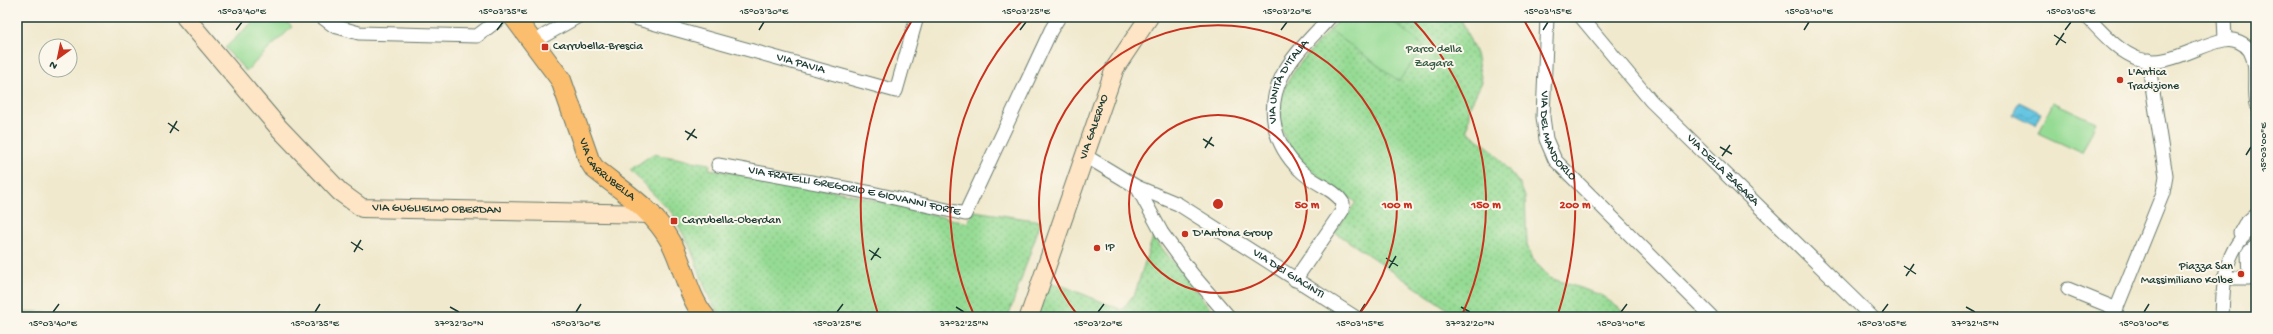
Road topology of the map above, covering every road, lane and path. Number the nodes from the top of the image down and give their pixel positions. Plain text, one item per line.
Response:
1 (185, 17) edge
2 (322, 17) edge
3 (502, 17) edge
4 (514, 17) edge
5 (577, 17) edge
6 (631, 17) edge
7 (917, 17) edge
8 (1059, 17) edge
9 (1149, 17) edge
10 (1330, 17) edge
11 (1548, 17) edge
12 (1581, 17) edge
13 (2088, 17) edge
14 (2224, 17) edge
15 (2225, 39) junction
16 (533, 42) junction
17 (2148, 60) junction
18 (2256, 105) edge
19 (1084, 155) junction
20 (718, 165) dead end
21 (1137, 187) junction
22 (652, 214) junction
23 (2256, 214) edge
24 (2256, 226) edge
25 (2238, 242) junction
26 (1054, 244) junction
27 (2256, 246) edge
28 (2224, 278) junction
29 (1295, 280) junction
30 (2068, 289) dead end
31 (2115, 313) edge
32 (705, 317) edge
33 (1021, 317) edge
34 (1029, 317) edge
35 (1229, 317) edge
36 (1355, 317) edge
37 (1712, 317) edge
38 (1872, 317) edge
39 (2222, 317) edge

1 - 22 street, VIA GUGLIELMO OBERDAN
2 - 3 street
4 - 16 main road, VIA CARRUBELLA
5 - 16 street
6 - 7 street, VIA PAVIA
8 - 20 street, VIA FRATELLI GREGORIO E GIOVANNI FORTE
9 - 19 street, VIA GALERMO
10 - 29 street, VIA UNITÀ D'ITALIA
11 - 37 street, VIA DEL MANDORLO
12 - 38 street, VIA DELLA ZAGARA
13 - 17 street
14 - 15 street
15 - 17 street
15 - 18 street
16 - 22 main road, VIA CARRUBELLA
17 - 31 street
19 - 21 street, VIA DEI GIACINTI
19 - 26 street, VIA GALERMO
21 - 29 street, VIA DEI GIACINTI
21 - 35 street, VIA DEI GIACINTI
22 - 32 main road, VIA CARRUBELLA
23 - 25 street
24 - 25 street
25 - 28 street
26 - 33 street
26 - 34 street
27 - 28 street
28 - 39 street
29 - 36 street, VIA DEI GIACINTI
30 - 31 street

